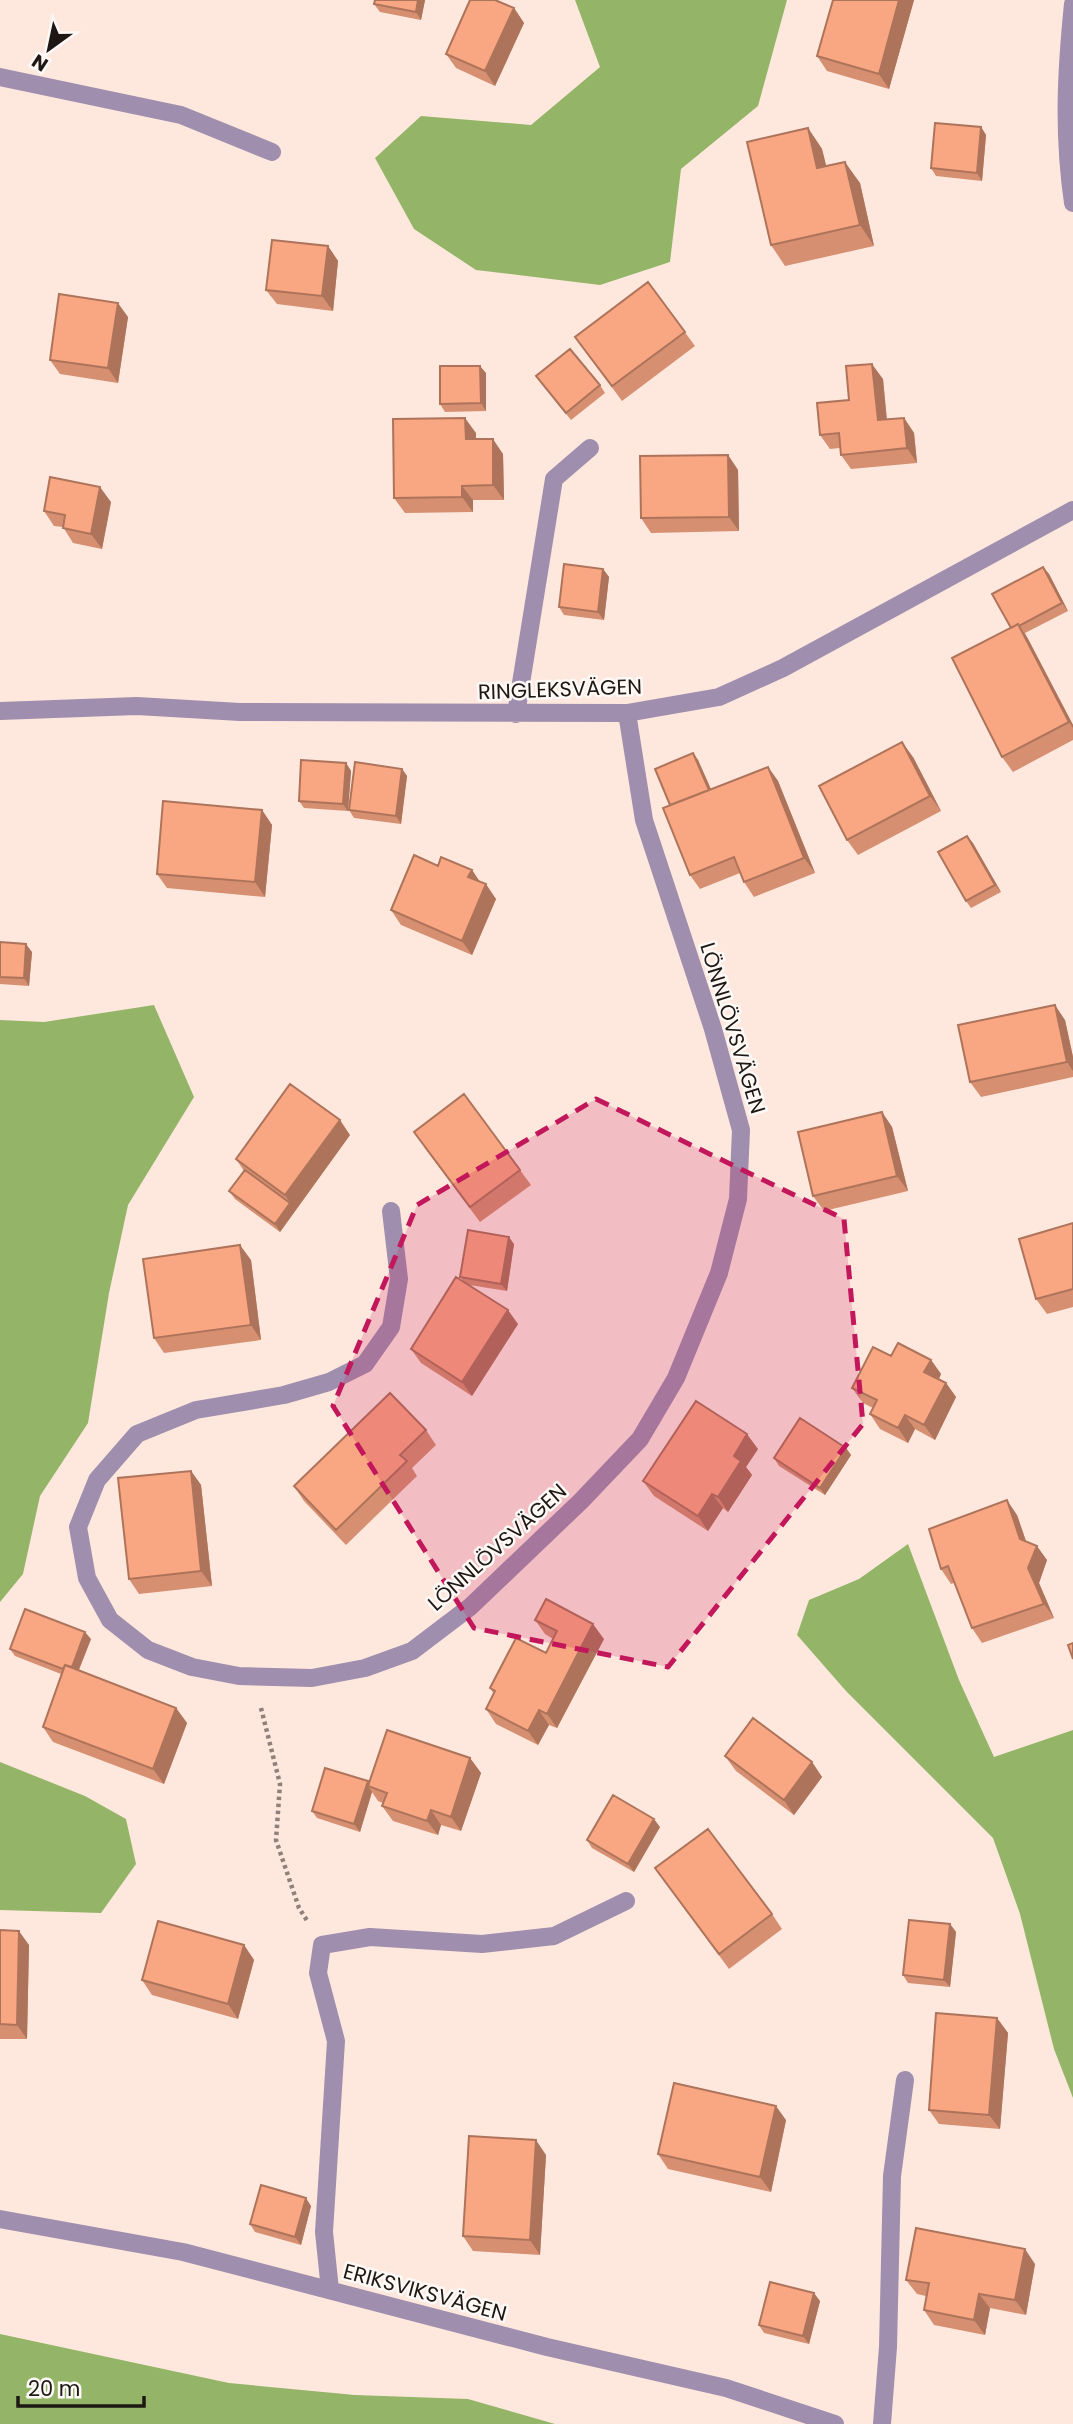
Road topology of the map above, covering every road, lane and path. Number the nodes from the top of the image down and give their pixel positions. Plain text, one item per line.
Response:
1 (1073, 4) edge
2 (0, 77) edge
3 (272, 152) dead end
4 (1073, 203) edge
5 (590, 448) dead end
6 (1073, 510) edge
7 (0, 711) edge
8 (627, 713) junction
9 (516, 714) junction
10 (391, 1211) dead end
11 (253, 1676) junction
12 (626, 1901) dead end
13 (322, 1945) junction
14 (905, 2080) dead end
15 (0, 2218) edge
16 (330, 2290) junction
17 (835, 2424) edge
18 (882, 2424) edge

1 - 4 street
2 - 3 street
5 - 9 street
6 - 8 street, RINGLEKSVÄGEN
7 - 9 street, RINGLEKSVÄGEN
8 - 9 street, RINGLEKSVÄGEN
8 - 11 street, LÖNNLÖVSVÄGEN
10 - 11 street, LÖNNLÖVSVÄGEN
11 - 13 path
12 - 13 street
13 - 16 street
14 - 18 street
15 - 16 street, ERIKSVIKSVÄGEN
16 - 17 street, ERIKSVIKSVÄGEN

